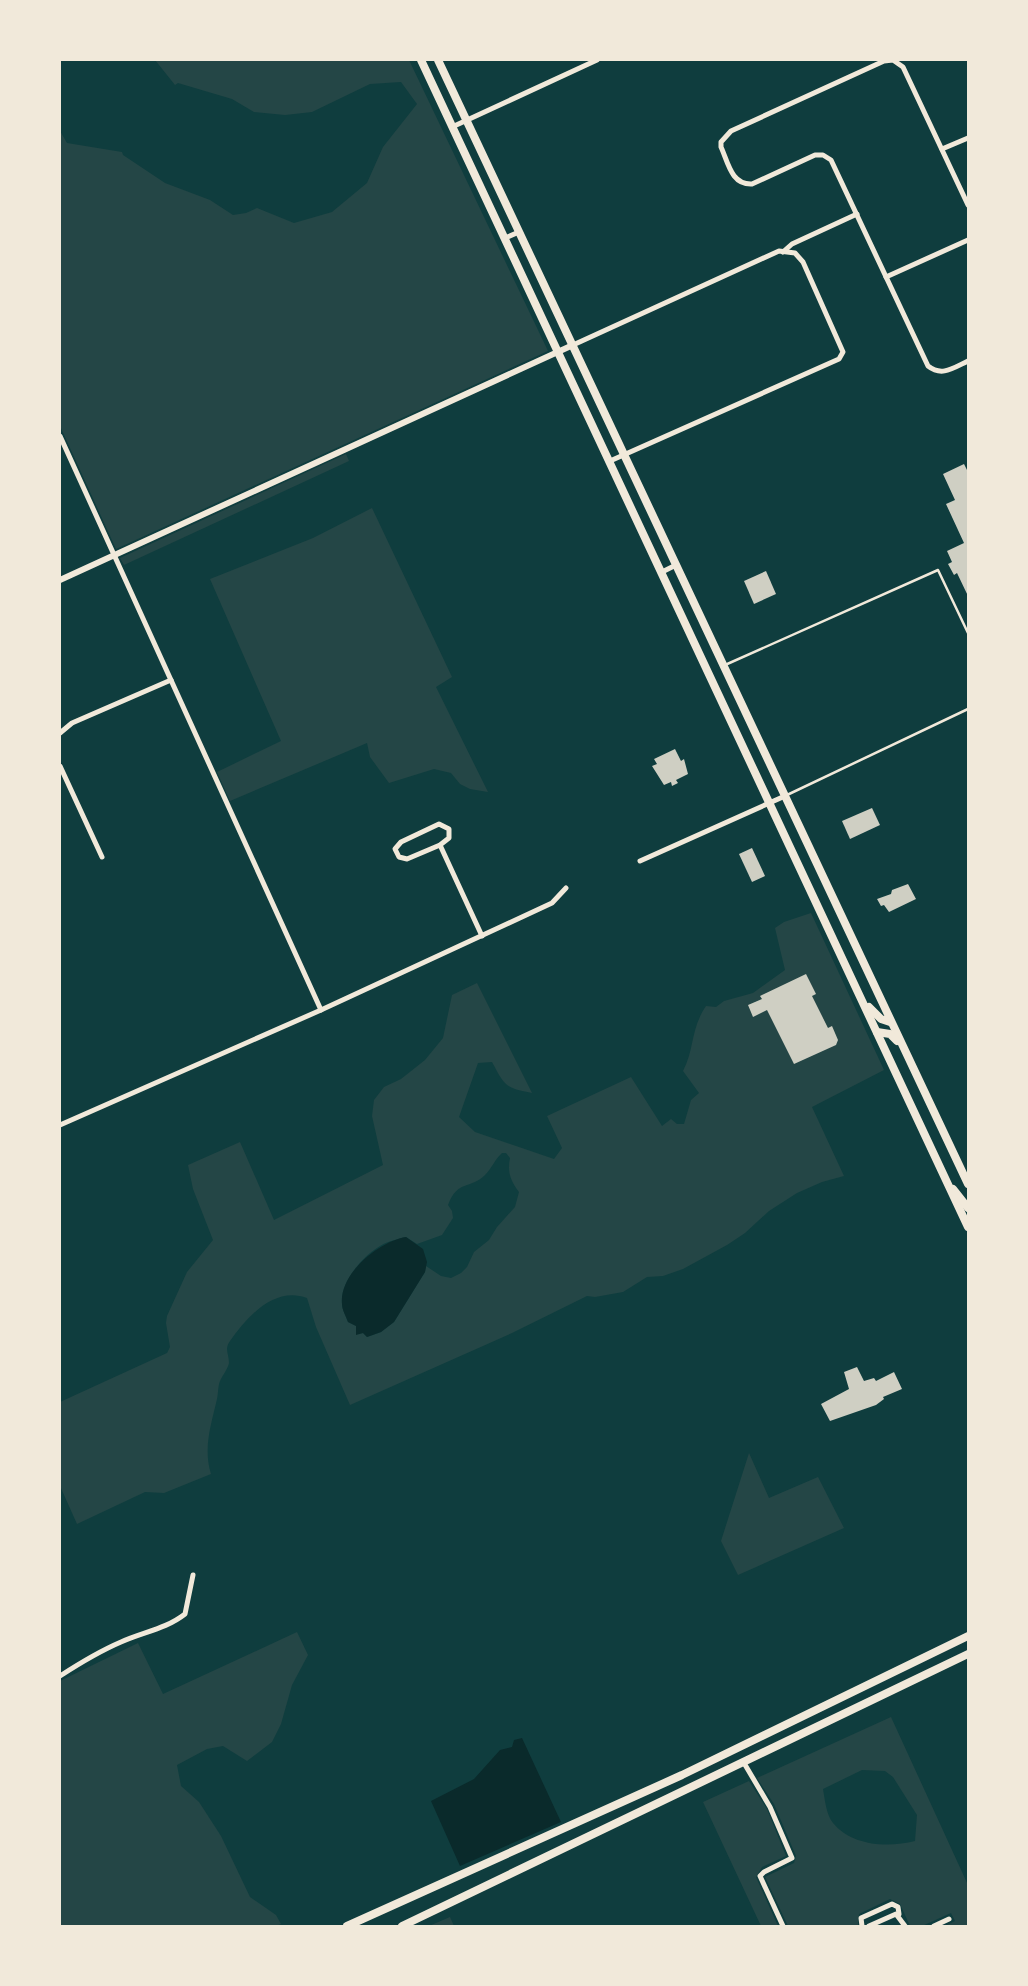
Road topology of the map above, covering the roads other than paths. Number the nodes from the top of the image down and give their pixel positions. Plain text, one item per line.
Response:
1 (421, 60) edge
2 (438, 60) edge
3 (597, 60) edge
4 (466, 120) junction
5 (452, 127) junction
6 (968, 138) edge
7 (942, 149) junction
8 (968, 205) edge
9 (856, 214) junction
10 (519, 232) junction
11 (505, 238) junction
12 (968, 240) edge
13 (783, 252) junction
14 (886, 277) junction
15 (572, 345) junction
16 (558, 352) junction
17 (968, 361) edge
18 (60, 436) edge
19 (624, 455) junction
20 (610, 461) junction
21 (114, 555) junction
22 (676, 565) junction
23 (662, 572) junction
24 (60, 580) edge
25 (968, 633) edge
26 (723, 666) junction
27 (171, 680) junction
28 (968, 708) edge
29 (60, 733) edge
30 (60, 766) edge
31 (785, 796) junction
32 (771, 802) junction
33 (440, 845) junction
34 (102, 857) dead end
35 (640, 861) dead end
36 (566, 888) dead end
37 (482, 936) junction
38 (861, 997) junction
39 (320, 1010) junction
40 (890, 1022) junction
41 (878, 1032) junction
42 (902, 1046) junction
43 (60, 1125) edge
44 (945, 1177) junction
45 (968, 1184) edge
46 (968, 1208) edge
47 (968, 1227) edge
48 (193, 1576) dead end
49 (968, 1636) edge
50 (968, 1654) edge
51 (899, 1670) junction
52 (60, 1676) edge
53 (901, 1686) junction
54 (795, 1721) junction
55 (801, 1735) junction
56 (744, 1763) junction
57 (682, 1775) junction
58 (687, 1790) junction
59 (899, 1914) junction
60 (949, 1919) dead end
61 (347, 1926) edge
62 (402, 1926) edge
63 (783, 1926) edge
64 (862, 1926) edge
65 (869, 1926) edge
66 (905, 1926) edge
67 (934, 1926) edge

1 - 5 main road
2 - 4 main road
3 - 4 street
4 - 5 street
4 - 10 main road
5 - 11 main road
6 - 7 street
7 - 8 street
7 - 9 street
9 - 13 street
9 - 14 street
10 - 11 street
10 - 15 main road
11 - 16 main road
12 - 14 street
13 - 15 street
13 - 19 street
14 - 17 street
15 - 16 street
15 - 19 main road
16 - 20 main road
16 - 21 street
18 - 21 street
19 - 20 street
19 - 22 main road
20 - 23 main road
21 - 24 street
21 - 27 street
22 - 23 street
22 - 26 main road
23 - 32 main road
25 - 26 lane
26 - 31 main road
27 - 29 street
27 - 39 street
28 - 31 lane
30 - 34 street
31 - 32 street
31 - 40 main road
32 - 35 street
32 - 38 main road
33 - 33 street
33 - 37 street
36 - 37 street
37 - 39 street
38 - 40 main road
38 - 41 main road
39 - 43 street
40 - 42 main road
41 - 42 main road
41 - 44 main road
42 - 45 main road
44 - 46 main road
44 - 47 main road
48 - 52 street
49 - 51 main road
50 - 53 main road
51 - 53 main road
51 - 54 main road
53 - 55 main road
54 - 55 main road
54 - 57 main road
55 - 56 main road
56 - 58 main road
56 - 63 street
57 - 58 main road
57 - 61 main road
58 - 62 main road
59 - 64 street
59 - 65 street
59 - 66 street
60 - 67 street

